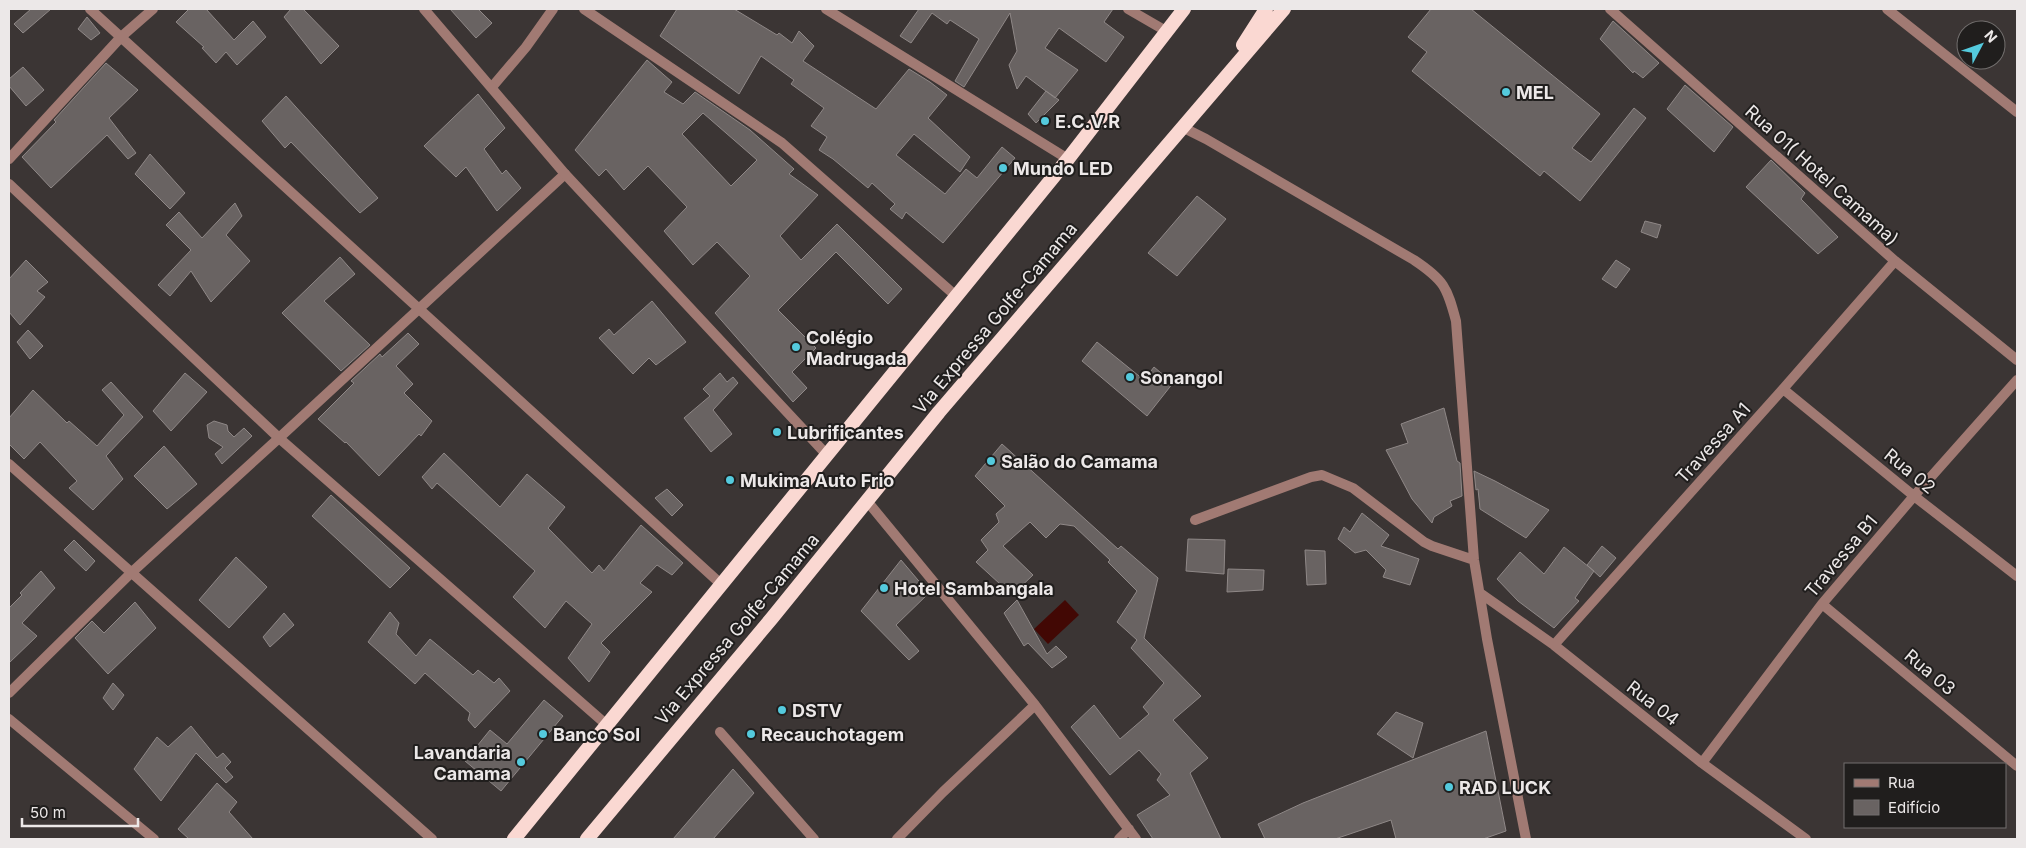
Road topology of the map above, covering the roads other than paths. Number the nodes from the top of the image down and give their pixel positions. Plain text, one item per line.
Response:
1 (90, 9) edge
2 (152, 9) edge
3 (424, 9) edge
4 (553, 9) edge
5 (584, 9) edge
6 (826, 9) edge
7 (1128, 9) edge
8 (1184, 9) edge
9 (1191, 9) edge
10 (1266, 9) edge
11 (1284, 9) edge
12 (1610, 9) edge
13 (1887, 9) edge
14 (1166, 31) junction
15 (121, 37) junction
16 (1151, 54) junction
17 (492, 87) junction
18 (1203, 103) junction
19 (2017, 112) edge
20 (1182, 127) junction
21 (9, 159) edge
22 (1068, 159) junction
23 (565, 174) junction
24 (9, 184) edge
25 (1895, 261) junction
26 (956, 296) junction
27 (419, 307) junction
28 (2017, 360) edge
29 (2017, 380) edge
30 (1784, 389) junction
31 (279, 438) junction
32 (827, 455) junction
33 (9, 464) edge
34 (1914, 496) junction
35 (867, 501) junction
36 (1195, 520) dead end
37 (1474, 560) junction
38 (131, 573) junction
39 (2017, 576) edge
40 (722, 585) junction
41 (1480, 593) junction
42 (1822, 604) junction
43 (1554, 645) junction
44 (9, 693) edge
45 (1035, 704) junction
46 (9, 719) edge
47 (608, 726) junction
48 (720, 732) dead end
49 (1702, 763) junction
50 (2017, 766) edge
51 (1129, 829) junction
52 (154, 839) edge
53 (432, 839) edge
54 (514, 839) edge
55 (587, 839) edge
56 (814, 839) edge
57 (897, 839) edge
58 (1119, 839) edge
59 (1136, 839) edge
60 (1526, 839) edge
61 (1806, 839) edge

1 - 15 street
2 - 15 street
3 - 17 street
4 - 17 street
5 - 26 street
6 - 22 street
7 - 14 street
8 - 14 highway
9 - 16 highway
10 - 18 highway
11 - 18 highway, Via Expressa Golfe-Camama
12 - 25 street, Rua 01( Hotel Camama)
13 - 19 street
14 - 16 highway
15 - 21 street
15 - 27 street
16 - 22 highway
17 - 23 street
18 - 20 highway, Via Expressa Golfe-Camama
20 - 35 highway, Via Expressa Golfe-Camama
20 - 37 street
22 - 26 highway
23 - 27 street
23 - 32 street
24 - 31 street
25 - 28 street, Rua 01( Hotel Camama)
25 - 30 street, Travessa A1
26 - 32 highway
27 - 31 street
27 - 40 street
29 - 34 street, Travessa B1
30 - 34 street, Rua 02
30 - 43 street, Travessa A1
31 - 38 street
31 - 47 street
32 - 40 highway
33 - 38 street
34 - 39 street, Rua 02
34 - 42 street, Travessa B1
35 - 45 street
35 - 55 highway, Via Expressa Golfe-Camama
36 - 37 street
37 - 41 street
38 - 44 street
38 - 53 street
40 - 47 highway
41 - 43 street, Rua 04
41 - 60 street
42 - 49 street, Travessa B1
42 - 50 street, Rua 03
43 - 49 street, Rua 04
45 - 51 street
45 - 57 street
46 - 52 street
47 - 54 highway
48 - 56 street
49 - 61 street, Rua 04
51 - 58 street
51 - 59 street

